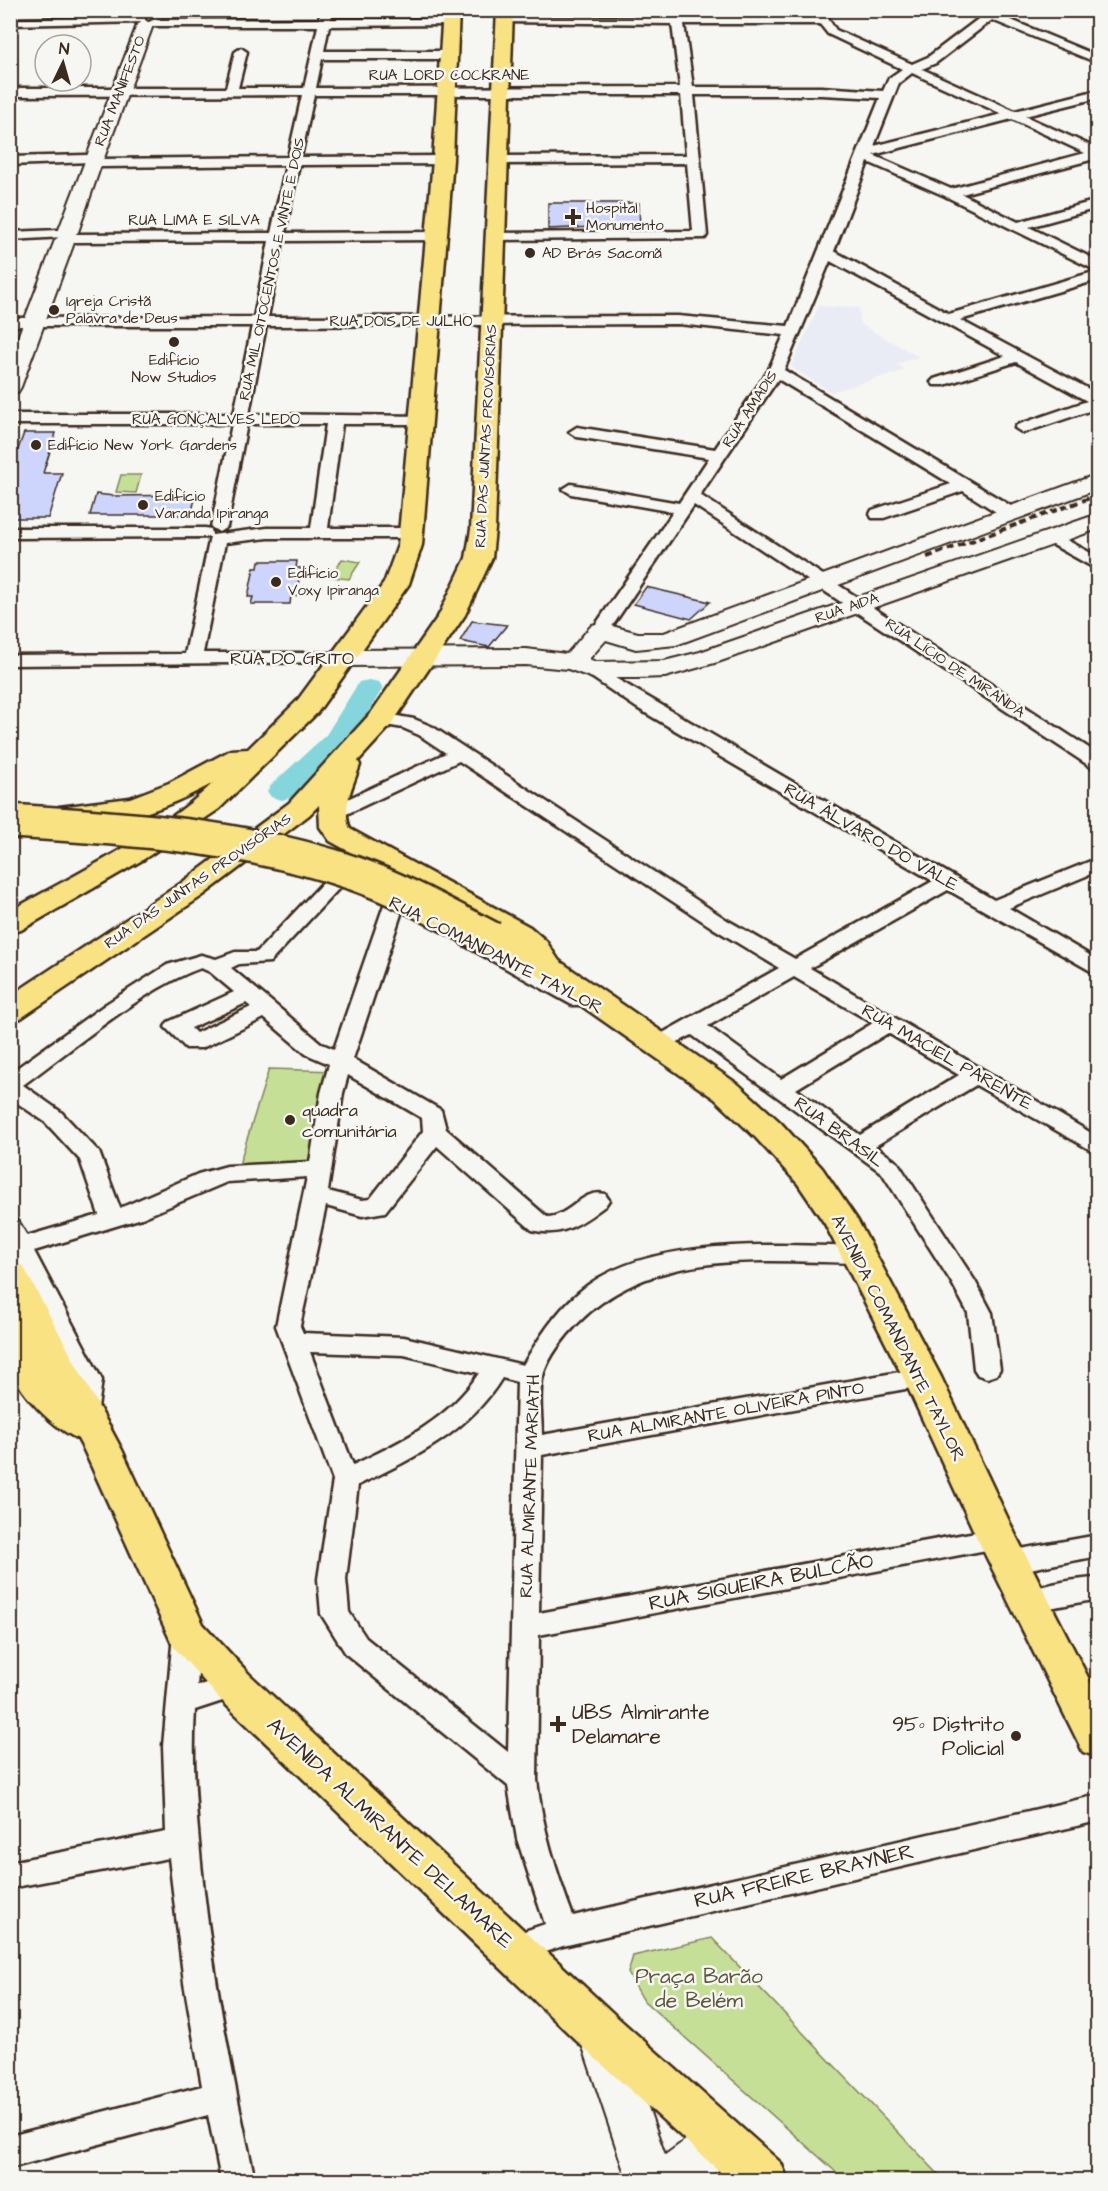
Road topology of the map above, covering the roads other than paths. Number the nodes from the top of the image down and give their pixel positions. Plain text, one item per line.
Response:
1 (995, 13) edge
2 (505, 15) edge
3 (677, 15) edge
4 (326, 16) edge
5 (452, 16) edge
6 (822, 16) edge
7 (147, 20) edge
8 (10, 22) edge
9 (241, 52) dead end
10 (318, 55) junction
11 (450, 55) junction
12 (1098, 60) edge
13 (911, 69) junction
14 (452, 91) junction
15 (496, 91) junction
16 (687, 91) junction
17 (10, 92) edge
18 (120, 92) junction
19 (231, 92) junction
20 (309, 92) junction
21 (1098, 94) edge
22 (888, 95) junction
23 (1012, 116) junction
24 (867, 150) junction
25 (1097, 154) edge
26 (500, 159) junction
27 (693, 159) junction
28 (294, 160) junction
29 (443, 160) junction
30 (10, 161) edge
31 (93, 161) junction
32 (950, 193) junction
33 (1098, 204) edge
34 (1017, 226) junction
35 (10, 236) edge
36 (63, 236) junction
37 (278, 236) junction
38 (437, 236) junction
39 (496, 236) junction
40 (826, 253) junction
41 (1098, 267) edge
42 (1098, 275) edge
43 (948, 319) junction
44 (261, 321) junction
45 (437, 321) junction
46 (484, 321) junction
47 (10, 322) edge
48 (35, 322) junction
49 (792, 330) junction
50 (1018, 357) junction
51 (776, 371) junction
52 (13, 376) edge
53 (939, 382) dead end
54 (1098, 402) edge
55 (10, 419) edge
56 (242, 419) junction
57 (335, 419) junction
58 (421, 419) junction
59 (1023, 428) dead end
60 (577, 432) dead end
61 (720, 455) junction
62 (1098, 481) edge
63 (966, 485) junction
64 (571, 489) dead end
65 (686, 502) junction
66 (1010, 513) junction
67 (878, 514) dead end
68 (1098, 521) edge
69 (10, 533) edge
70 (219, 533) junction
71 (320, 533) junction
72 (411, 533) junction
73 (1052, 537) junction
74 (1098, 565) edge
75 (825, 582) junction
76 (858, 603) junction
77 (601, 630) junction
78 (411, 657) junction
79 (193, 658) junction
80 (352, 658) junction
81 (10, 660) edge
82 (583, 666) junction
83 (665, 669) junction
84 (644, 704) junction
85 (381, 719) junction
86 (287, 730) junction
87 (459, 754) junction
88 (349, 757) junction
89 (1098, 763) edge
90 (10, 810) edge
91 (331, 814) junction
92 (287, 819) junction
93 (10, 821) edge
94 (1098, 864) edge
95 (336, 880) junction
96 (948, 882) junction
97 (395, 902) junction
98 (994, 907) junction
99 (10, 924) edge
100 (217, 967) junction
101 (1096, 967) edge
102 (547, 968) junction
103 (795, 969) junction
104 (249, 993) junction
105 (267, 1008) junction
106 (10, 1011) edge
107 (616, 1014) junction
108 (889, 1023) junction
109 (692, 1025) junction
110 (660, 1044) junction
111 (341, 1061) junction
112 (977, 1074) junction
113 (10, 1086) edge
114 (780, 1089) junction
115 (434, 1128) junction
116 (859, 1146) junction
117 (1098, 1147) edge
118 (320, 1169) junction
119 (316, 1195) junction
120 (597, 1200) dead end
121 (112, 1219) junction
122 (13, 1250) edge
123 (858, 1255) junction
124 (10, 1328) edge
125 (294, 1342) junction
126 (495, 1368) junction
127 (987, 1369) dead end
128 (530, 1376) junction
129 (922, 1377) junction
130 (83, 1413) junction
131 (530, 1447) junction
132 (346, 1480) junction
133 (1098, 1545) edge
134 (1003, 1550) junction
135 (1098, 1589) edge
136 (1028, 1600) junction
137 (525, 1627) junction
138 (187, 1634) junction
139 (234, 1686) junction
140 (181, 1702) junction
141 (1098, 1740) edge
142 (522, 1780) junction
143 (1098, 1808) edge
144 (184, 1842) junction
145 (10, 1875) edge
146 (563, 1932) junction
147 (512, 1949) junction
148 (600, 2032) junction
149 (220, 2097) junction
150 (721, 2141) junction
151 (10, 2152) edge
152 (238, 2181) edge
153 (650, 2181) edge
154 (668, 2181) edge
155 (764, 2181) edge

1 - 12 street
1 - 13 street, RUA AMADIS
2 - 3 street
2 - 15 main road, RUA DAS JUNTAS PROVISÓRIAS
3 - 6 street
3 - 16 street
4 - 5 street
4 - 7 street
4 - 10 street, RUA MIL OITOCENTOS E VINTE E DOIS
5 - 11 main road
6 - 13 street
7 - 8 street
7 - 18 street, RUA MANIFESTO
9 - 19 street
10 - 11 street
10 - 20 street, RUA MIL OITOCENTOS E VINTE E DOIS
11 - 14 main road
13 - 22 street, RUA AMADIS
13 - 23 street
14 - 15 street, RUA LORD COCKRANE
14 - 20 street, RUA LORD COCKRANE
14 - 29 main road
15 - 16 street, RUA LORD COCKRANE
15 - 26 main road, RUA DAS JUNTAS PROVISÓRIAS
16 - 22 street, RUA LORD COCKRANE
16 - 27 street
17 - 18 street, RUA LORD COCKRANE
18 - 19 street, RUA LORD COCKRANE
18 - 31 street, RUA MANIFESTO
19 - 20 street, RUA LORD COCKRANE
20 - 28 street, RUA MIL OITOCENTOS E VINTE E DOIS
21 - 23 street
22 - 24 street, RUA AMADIS
23 - 24 street
23 - 25 street
24 - 32 street
24 - 40 street, RUA AMADIS
25 - 32 street
26 - 27 street
26 - 39 main road, RUA DAS JUNTAS PROVISÓRIAS
27 - 39 street
28 - 29 street
28 - 31 street
28 - 37 street, RUA MIL OITOCENTOS E VINTE E DOIS
29 - 38 main road
30 - 31 street
31 - 36 street, RUA MANIFESTO
32 - 34 street
33 - 34 street
34 - 41 street
35 - 36 street, RUA LIMA E SILVA
36 - 37 street, RUA LIMA E SILVA
36 - 48 street, RUA MANIFESTO
37 - 38 street, RUA LIMA E SILVA
37 - 44 street, RUA MIL OITOCENTOS E VINTE E DOIS
38 - 45 main road
39 - 46 main road, RUA DAS JUNTAS PROVISÓRIAS
40 - 43 street
40 - 49 street, RUA AMADIS
42 - 43 street
43 - 50 street
44 - 45 street, RUA DOIS DE JULHO
44 - 48 street, RUA DOIS DE JULHO
44 - 56 street, RUA MIL OITOCENTOS E VINTE E DOIS
45 - 46 street, RUA DOIS DE JULHO
45 - 58 main road
46 - 49 street, RUA DOIS DE JULHO
46 - 78 main road, RUA DAS JUNTAS PROVISÓRIAS
47 - 48 street, RUA DOIS DE JULHO
48 - 52 street, RUA MANIFESTO
49 - 51 street, RUA AMADIS
50 - 53 street
50 - 54 street
51 - 61 street, RUA AMADIS
51 - 63 street
54 - 59 street
55 - 56 street, RUA GONÇALVES LEDO
56 - 57 street, RUA GONÇALVES LEDO
56 - 70 street, RUA MIL OITOCENTOS E VINTE E DOIS
57 - 58 street, RUA GONÇALVES LEDO
57 - 71 street
58 - 72 main road
60 - 61 street
61 - 65 street, RUA AMADIS
62 - 66 street, RUA AIDA
63 - 66 street
63 - 67 street
64 - 65 street
65 - 75 street, RUA LÍCIO DE MIRANDA
65 - 77 street, RUA AMADIS
66 - 75 street, RUA AIDA
68 - 73 street, RUA AIDA
69 - 70 street
70 - 71 street
70 - 79 street, RUA MIL OITOCENTOS E VINTE E DOIS
71 - 72 street
72 - 80 main road
73 - 74 street
73 - 76 street, RUA AIDA
75 - 76 street, RUA LÍCIO DE MIRANDA
75 - 77 street, RUA AIDA
76 - 83 street, RUA AIDA
76 - 89 street, RUA LÍCIO DE MIRANDA
77 - 82 street, RUA AMADIS
78 - 80 street, RUA DO GRITO
78 - 82 street, RUA DO GRITO
78 - 85 main road, RUA DAS JUNTAS PROVISÓRIAS
79 - 80 street, RUA DO GRITO
79 - 81 street, RUA DO GRITO
80 - 86 main road
82 - 83 street, RUA AIDA
82 - 84 street, RUA ÁLVARO DO VALE
83 - 84 street
84 - 96 street, RUA ÁLVARO DO VALE
85 - 87 street, RUA MACIEL PARENTE
85 - 88 main road, RUA DAS JUNTAS PROVISÓRIAS
86 - 90 main road
86 - 99 main road
87 - 91 street
87 - 103 street, RUA MACIEL PARENTE
88 - 91 main road
88 - 92 main road, RUA DAS JUNTAS PROVISÓRIAS
91 - 102 main road
92 - 95 street, RUA COMANDANTE TAYLOR
92 - 106 main road, RUA DAS JUNTAS PROVISÓRIAS
93 - 102 main road, AVENIDA COMANDANTE TAYLOR, bridge
94 - 98 street
95 - 97 street, RUA COMANDANTE TAYLOR
95 - 100 street
96 - 98 street, RUA ÁLVARO DO VALE
96 - 103 street
97 - 107 street, RUA COMANDANTE TAYLOR
97 - 111 street
98 - 101 street, RUA ÁLVARO DO VALE
100 - 104 street
100 - 113 street
102 - 107 main road, AVENIDA COMANDANTE TAYLOR
103 - 108 street, RUA MACIEL PARENTE
103 - 109 street
104 - 105 street
104 - 105 street
105 - 111 street
107 - 110 main road, AVENIDA COMANDANTE TAYLOR
108 - 112 street, RUA MACIEL PARENTE
108 - 114 street
109 - 110 street
109 - 114 street, RUA BRASIL
110 - 123 main road, AVENIDA COMANDANTE TAYLOR
111 - 115 street
111 - 118 street
112 - 116 street
112 - 117 street, RUA MACIEL PARENTE
113 - 121 street
114 - 116 street, RUA BRASIL
115 - 119 street
115 - 120 street
116 - 127 street, RUA BRASIL
118 - 119 street
118 - 121 street
119 - 125 street
121 - 122 street
122 - 130 main road, AVENIDA ALMIRANTE DELAMARE
123 - 128 street, RUA ALMIRANTE MARIATH
123 - 129 main road, AVENIDA COMANDANTE TAYLOR
124 - 130 main road
125 - 126 street
125 - 132 street
126 - 128 street
126 - 132 street
128 - 131 street, RUA ALMIRANTE MARIATH
129 - 131 street, RUA ALMIRANTE OLIVEIRA PINTO
129 - 134 main road, AVENIDA COMANDANTE TAYLOR
130 - 138 main road, AVENIDA ALMIRANTE DELAMARE
131 - 137 street, RUA ALMIRANTE MARIATH
132 - 142 street
133 - 134 street, RUA SIQUEIRA BULCÃO
134 - 136 main road, AVENIDA COMANDANTE TAYLOR
134 - 137 street, RUA SIQUEIRA BULCÃO
135 - 136 street
136 - 141 main road, AVENIDA COMANDANTE TAYLOR
137 - 142 street, RUA ALMIRANTE MARIATH
138 - 139 main road, AVENIDA ALMIRANTE DELAMARE
138 - 140 street
139 - 140 street
139 - 147 main road, AVENIDA ALMIRANTE DELAMARE
140 - 144 street
142 - 146 street, RUA ALMIRANTE MARIATH
143 - 146 street, RUA FREIRE BRAYNER
144 - 145 street
144 - 149 street
146 - 147 street, RUA FREIRE BRAYNER
147 - 148 main road, AVENIDA ALMIRANTE DELAMARE
148 - 150 main road, AVENIDA ALMIRANTE DELAMARE
148 - 153 street
149 - 151 street
149 - 152 street
150 - 154 street
150 - 155 main road, AVENIDA ALMIRANTE DELAMARE

